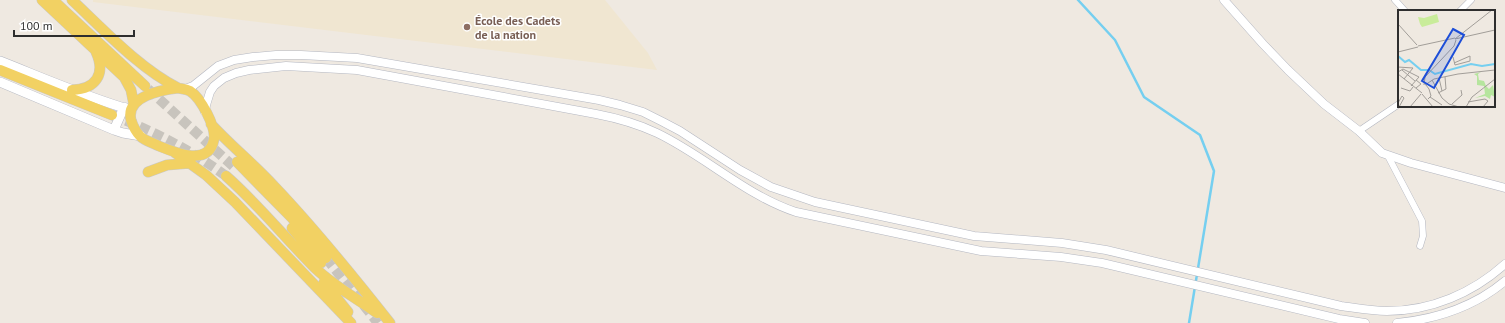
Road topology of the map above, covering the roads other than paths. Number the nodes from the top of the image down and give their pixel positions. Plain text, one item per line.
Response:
1 (42, 0) edge
2 (53, 0) edge
3 (59, 0) edge
4 (72, 0) edge
5 (1224, 0) edge
6 (1395, 0) edge
7 (1471, 0) edge
8 (1404, 10) edge
9 (1461, 10) edge
10 (95, 50) junction
11 (0, 61) edge
12 (0, 70) edge
13 (0, 75) edge
14 (0, 82) edge
15 (181, 89) junction
16 (72, 90) junction
17 (1398, 105) edge
18 (130, 107) junction
19 (205, 112) junction
20 (112, 122) junction
21 (211, 124) junction
22 (1362, 134) junction
23 (141, 136) junction
24 (174, 152) junction
25 (1388, 156) junction
26 (191, 164) junction
27 (236, 164) tunnel mouth
28 (148, 172) dead end
29 (1505, 188) edge
30 (1420, 246) dead end
31 (323, 261) tunnel mouth
32 (1505, 264) edge
33 (1505, 281) edge
34 (389, 321) edge
35 (351, 323) edge
36 (355, 323) edge
37 (1365, 323) edge
38 (1397, 323) edge

1 - 10 main road
2 - 3 main road
4 - 15 main road
5 - 22 street
6 - 8 street
7 - 9 street
10 - 16 main road
10 - 18 main road
11 - 16 main road
12 - 20 main road
13 - 20 main road
14 - 20 main road
15 - 18 main road
15 - 19 main road
15 - 32 street
16 - 18 main road
17 - 22 street
18 - 20 main road
18 - 23 main road
19 - 21 main road
19 - 37 street
20 - 23 main road
21 - 24 main road
21 - 34 main road
22 - 25 street
23 - 24 main road
24 - 26 main road
25 - 29 street
25 - 30 street
26 - 28 main road
26 - 35 main road
27 - 31 main road
33 - 38 street
34 - 36 main road

